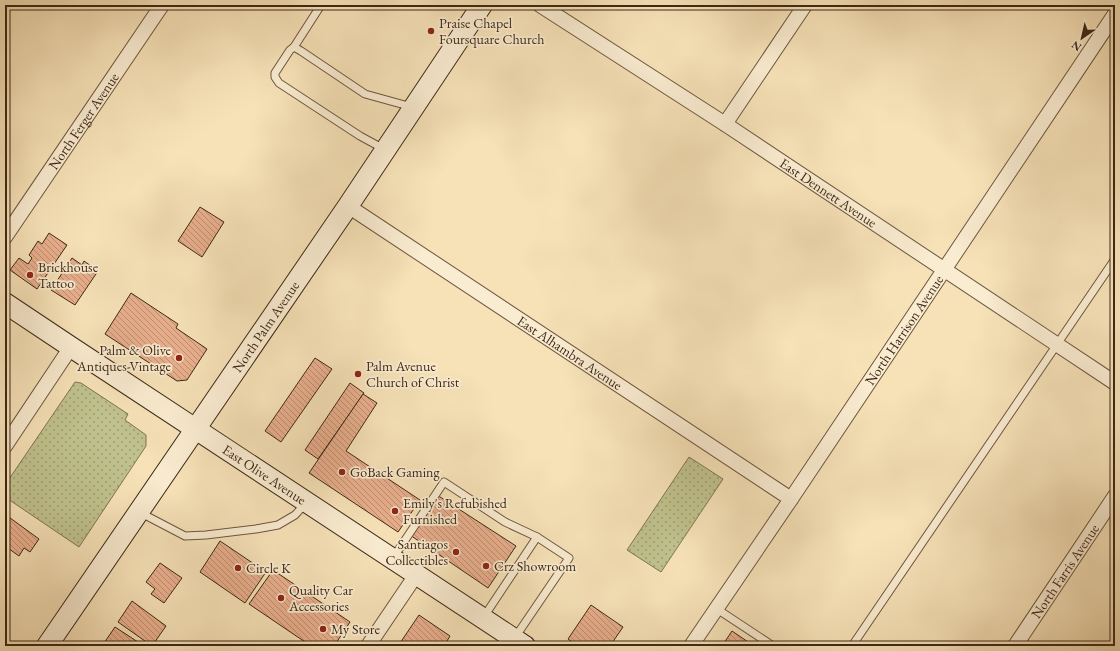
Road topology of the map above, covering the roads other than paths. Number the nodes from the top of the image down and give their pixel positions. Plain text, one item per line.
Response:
1 (162, 5) edge
2 (321, 5) edge
3 (482, 5) edge
4 (540, 5) edge
5 (804, 5) edge
6 (1115, 14) edge
7 (297, 49) junction
8 (414, 107) junction
9 (724, 124) junction
10 (386, 150) junction
11 (348, 206) junction
12 (5, 237) edge
13 (1115, 259) edge
14 (945, 269) junction
15 (5, 303) edge
16 (1057, 344) junction
17 (71, 348) junction
18 (1115, 382) edge
19 (196, 430) junction
20 (5, 446) edge
21 (1115, 496) edge
22 (791, 499) junction
23 (306, 503) junction
24 (139, 512) junction
25 (537, 537) junction
26 (393, 559) junction
27 (416, 575) junction
28 (716, 609) junction
29 (483, 618) junction
30 (520, 642) edge
31 (47, 646) edge
32 (368, 646) edge
33 (691, 646) edge
34 (773, 646) edge
35 (852, 646) edge
36 (1015, 646) edge

1 - 12 street, North Ferger Avenue
2 - 7 lane
3 - 8 main road, North Palm Avenue
4 - 9 street, East Dennett Avenue
5 - 9 street
6 - 14 street, North Harrison Avenue
7 - 8 lane
7 - 10 lane
8 - 10 main road, North Palm Avenue
9 - 14 street, East Dennett Avenue
10 - 11 main road, North Palm Avenue
11 - 19 main road, North Palm Avenue
11 - 22 street, East Alhambra Avenue
13 - 16 lane
14 - 16 street, East Dennett Avenue
14 - 22 street, North Harrison Avenue
15 - 17 main road, East Olive Avenue
16 - 18 street, East Dennett Avenue
16 - 35 lane
17 - 19 main road, East Olive Avenue
17 - 20 street
19 - 23 main road, East Olive Avenue
19 - 24 main road, North Palm Avenue
21 - 36 street, North Farris Avenue
22 - 28 street, North Harrison Avenue
23 - 24 lane
23 - 26 main road, East Olive Avenue
24 - 31 main road, North Palm Avenue
25 - 26 lane
25 - 29 lane
25 - 30 lane
26 - 27 main road, East Olive Avenue
27 - 29 main road, East Olive Avenue
27 - 32 street
28 - 33 street, North Harrison Avenue
28 - 34 lane
29 - 30 main road, East Olive Avenue

